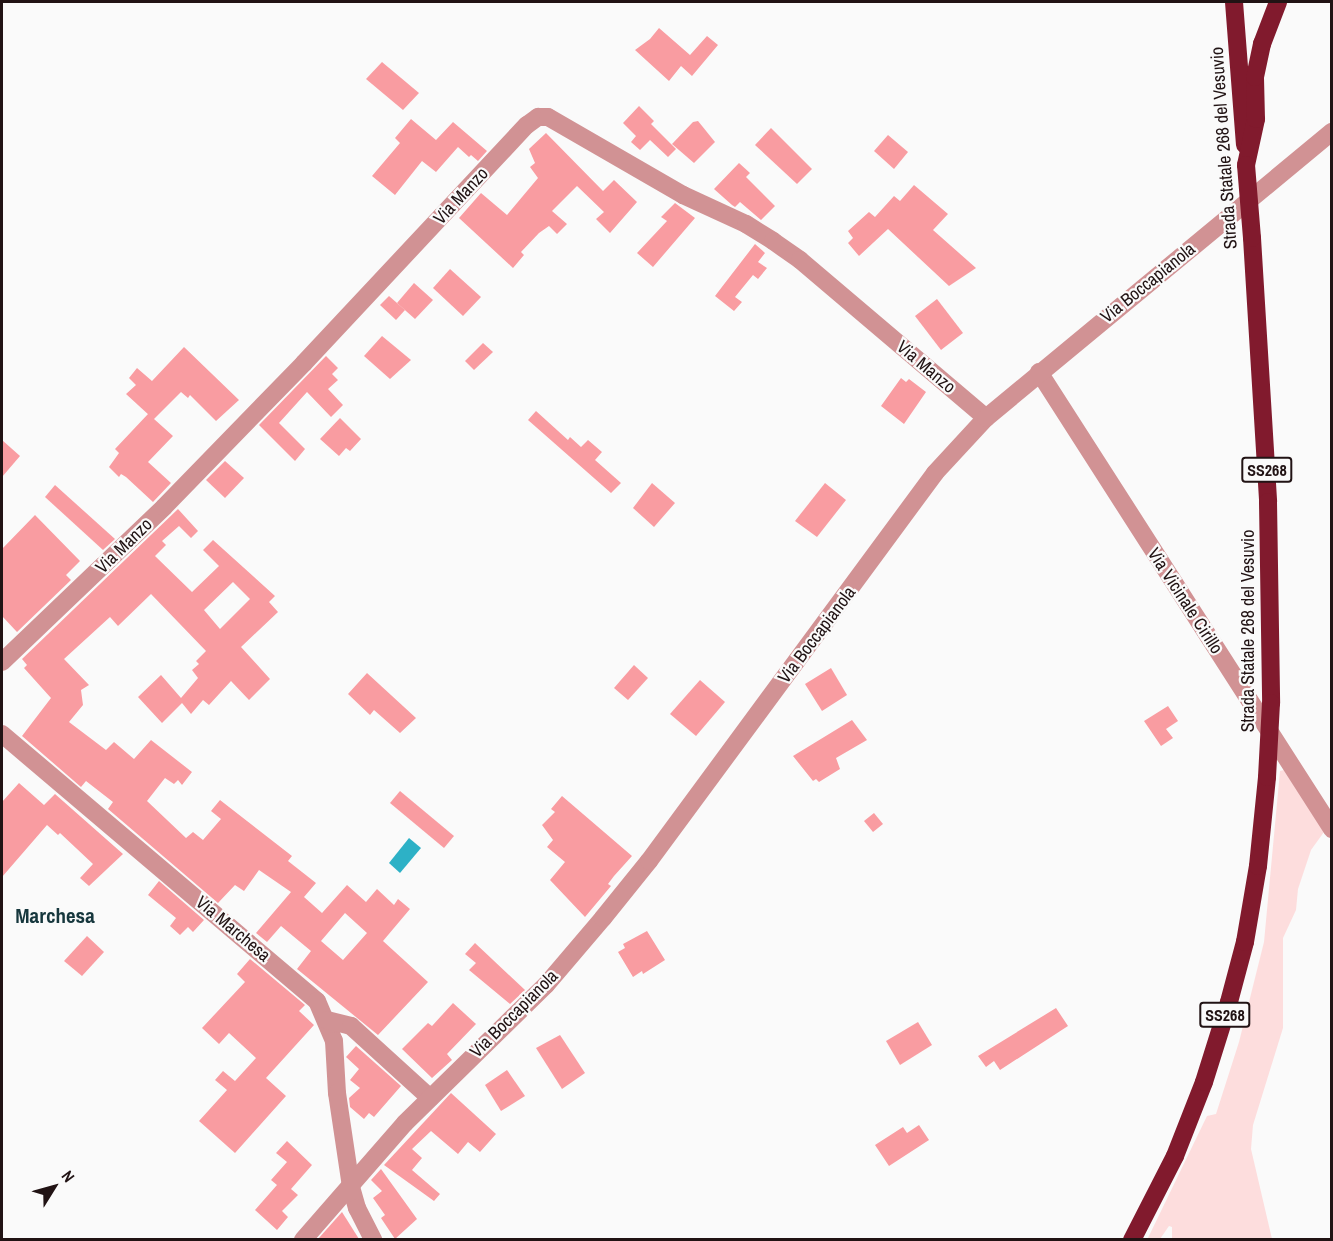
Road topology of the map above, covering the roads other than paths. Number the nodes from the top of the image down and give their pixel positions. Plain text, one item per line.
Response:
1 (1234, 2) edge
2 (1278, 2) edge
3 (1332, 132) edge
4 (1246, 165) junction
5 (1039, 372) junction
6 (986, 418) junction
7 (2, 662) edge
8 (2, 735) edge
9 (1332, 829) edge
10 (327, 1020) junction
11 (430, 1098) junction
12 (351, 1187) junction
13 (303, 1239) edge
14 (373, 1239) edge
15 (1132, 1239) edge

1 - 4 highway, Strada Statale 268 del Vesuvio / SS268
2 - 4 highway
3 - 5 street, Via Boccapianola
4 - 15 highway, Strada Statale 268 del Vesuvio / SS268, bridge
5 - 6 street, Via Boccapianola
5 - 9 street, Via Vicinale Cirillo
6 - 7 street, Via Manzo
6 - 11 street, Via Boccapianola
8 - 10 street, Via Marchesa
10 - 11 street
10 - 12 street, Via Marchesa
11 - 12 street, Via Boccapianola
12 - 13 street, Via Boccapianola
12 - 14 street, Via Marchesa

